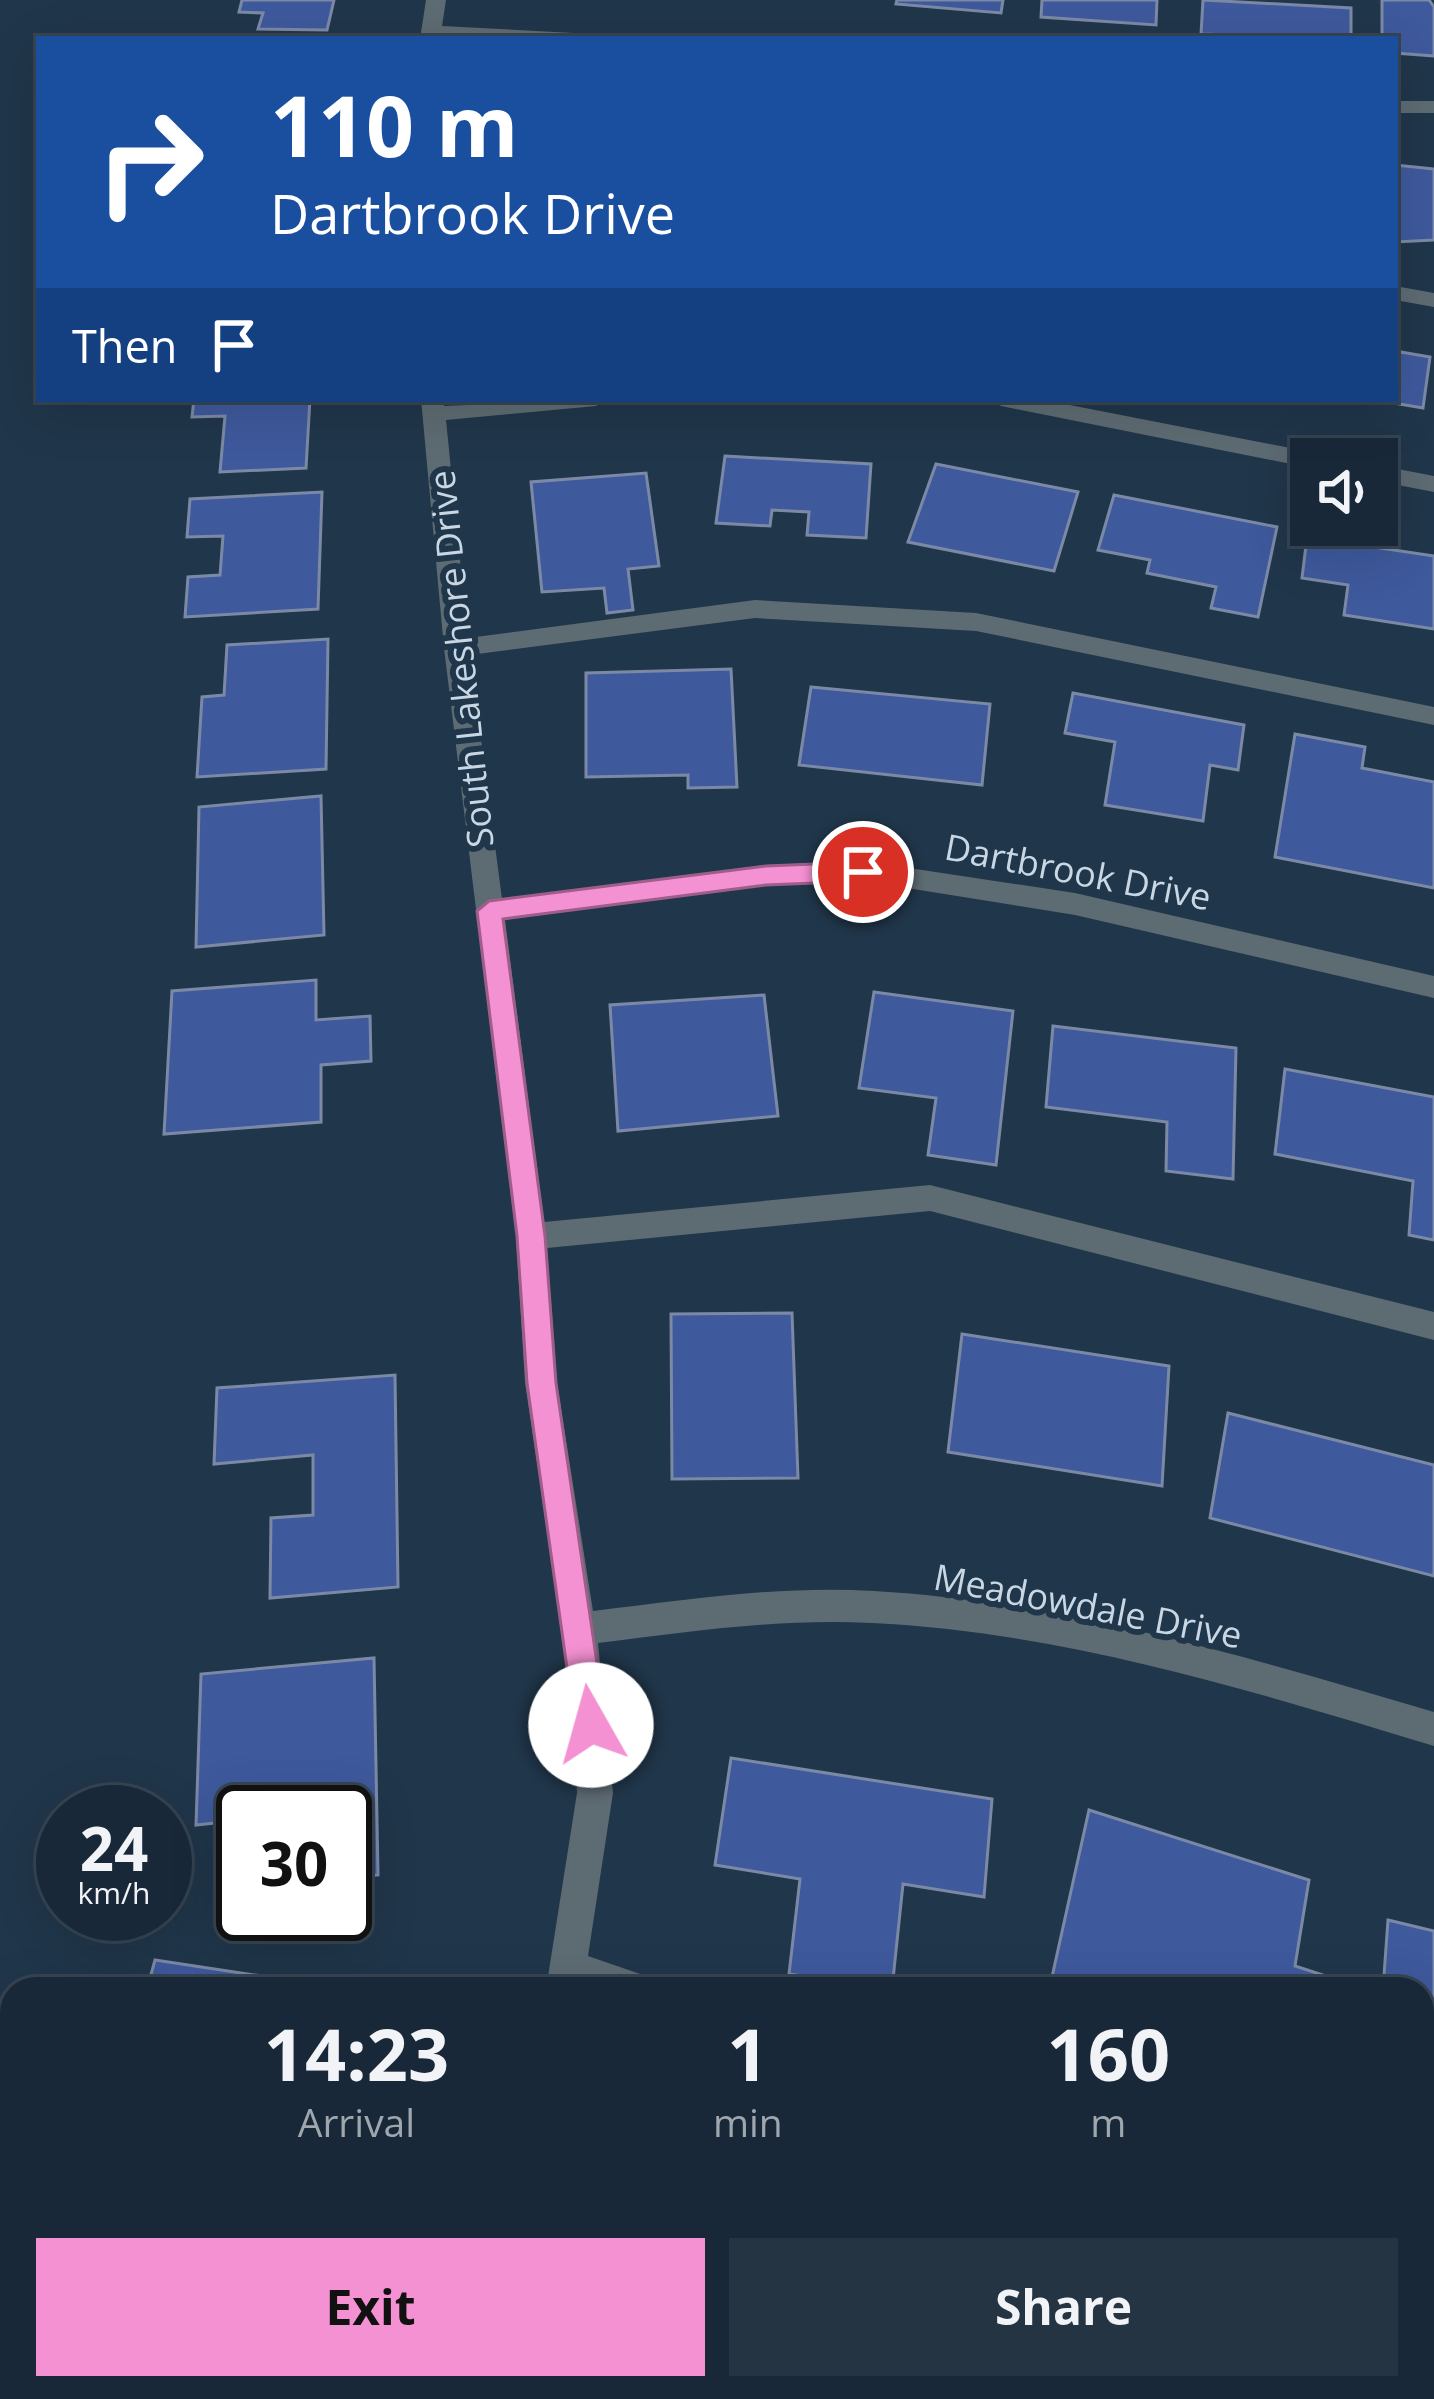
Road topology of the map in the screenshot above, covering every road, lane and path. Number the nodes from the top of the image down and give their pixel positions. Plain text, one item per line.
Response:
1 (436, 0) edge
2 (432, 35) edge
3 (468, 36) edge
4 (1434, 106) edge
5 (1398, 107) edge
6 (1398, 294) edge
7 (1434, 300) edge
8 (526, 402) edge
9 (1016, 402) edge
10 (433, 406) edge
11 (1290, 456) edge
12 (1398, 477) edge
13 (1434, 484) edge
14 (457, 648) junction
15 (1434, 716) edge
16 (489, 911) junction
17 (1434, 987) edge
18 (531, 1236) junction
19 (1434, 1326) edge
20 (577, 1628) junction
21 (1434, 1729) edge
22 (567, 1977) edge

1 - 2 street
2 - 3 street
4 - 5 street
6 - 7 street
8 - 10 street
9 - 11 street
10 - 14 street, South Lakeshore Drive
12 - 13 street
14 - 15 street
14 - 16 street, South Lakeshore Drive
16 - 17 street, Dartbrook Drive
16 - 18 street, South Lakeshore Drive
18 - 19 street
18 - 20 street, South Lakeshore Drive
20 - 21 street, Meadowdale Drive
20 - 22 street, South Lakeshore Drive

